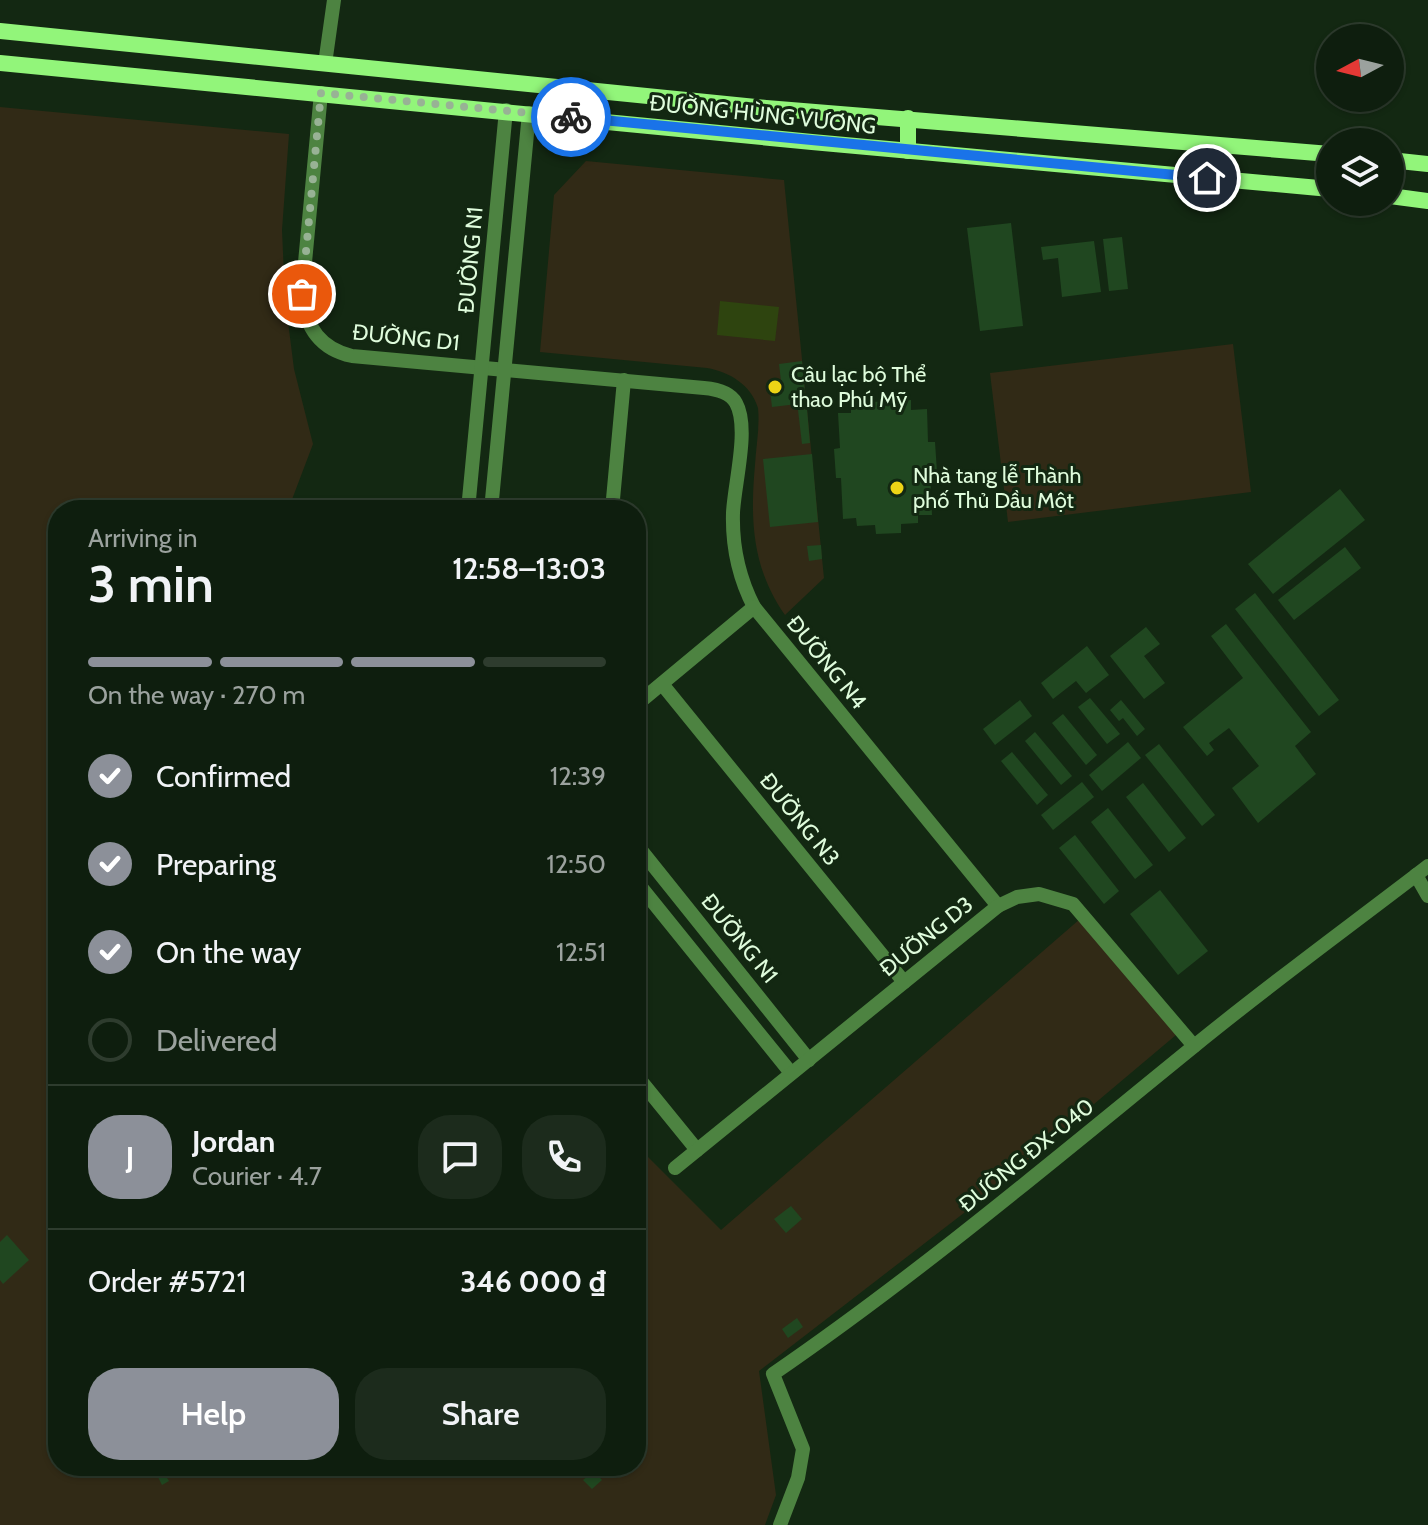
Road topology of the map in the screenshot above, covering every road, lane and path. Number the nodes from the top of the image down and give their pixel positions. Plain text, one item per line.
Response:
1 (334, 0) edge
2 (0, 31) edge
3 (0, 63) edge
4 (325, 64) junction
5 (321, 93) junction
6 (506, 110) junction
7 (529, 113) junction
8 (908, 118) junction
9 (908, 151) junction
10 (1316, 153) edge
11 (1404, 161) edge
12 (1428, 164) edge
13 (1316, 188) edge
14 (1404, 198) edge
15 (1428, 201) edge
16 (482, 367) junction
17 (504, 369) junction
18 (624, 380) junction
19 (737, 404) joint
20 (469, 500) edge
21 (492, 500) edge
22 (613, 500) edge
23 (754, 607) junction
24 (662, 684) junction
25 (646, 697) edge
26 (646, 856) edge
27 (1428, 866) edge
28 (1416, 875) junction
29 (646, 893) edge
30 (1428, 896) edge
31 (998, 906) junction
32 (904, 982) junction
33 (1194, 1046) junction
34 (809, 1060) junction
35 (791, 1073) junction
36 (646, 1087) edge
37 (697, 1150) junction
38 (675, 1168) dead end
39 (780, 1525) edge

1 - 4 street
2 - 4 main road, ĐƯỜNG HÙNG VƯƠNG
3 - 5 main road, ĐƯỜNG HÙNG VƯƠNG
4 - 5 main road
4 - 8 main road, ĐƯỜNG HÙNG VƯƠNG
5 - 6 main road, ĐƯỜNG HÙNG VƯƠNG
5 - 16 street, ĐƯỜNG D1
6 - 7 main road, ĐƯỜNG HÙNG VƯƠNG
6 - 16 street, ĐƯỜNG N1
7 - 9 main road, ĐƯỜNG HÙNG VƯƠNG
7 - 17 street, ĐƯỜNG N1
8 - 9 main road
8 - 10 main road, ĐƯỜNG HÙNG VƯƠNG
9 - 13 main road, ĐƯỜNG HÙNG VƯƠNG
11 - 12 main road
14 - 15 main road
16 - 17 street, ĐƯỜNG D1
16 - 20 street, ĐƯỜNG N1
17 - 18 street, ĐƯỜNG D1
17 - 21 street, ĐƯỜNG N1
18 - 19 street, ĐƯỜNG D1
18 - 22 street
19 - 23 street, ĐƯỜNG N4
23 - 24 street
23 - 31 street, ĐƯỜNG N4
24 - 25 street
24 - 32 street, ĐƯỜNG N3
26 - 34 street, ĐƯỜNG N1
27 - 28 street, ĐƯỜNG ĐX-040
28 - 30 street
28 - 33 street, ĐƯỜNG ĐX-040
29 - 35 street, ĐƯỜNG N1
31 - 32 street, ĐƯỜNG D3
31 - 33 street, ĐƯỜNG D3
32 - 34 street, ĐƯỜNG D3
33 - 39 street, ĐƯỜNG ĐX-040
34 - 35 street, ĐƯỜNG D3
35 - 37 street, ĐƯỜNG D3
36 - 37 street
37 - 38 street, ĐƯỜNG D3

